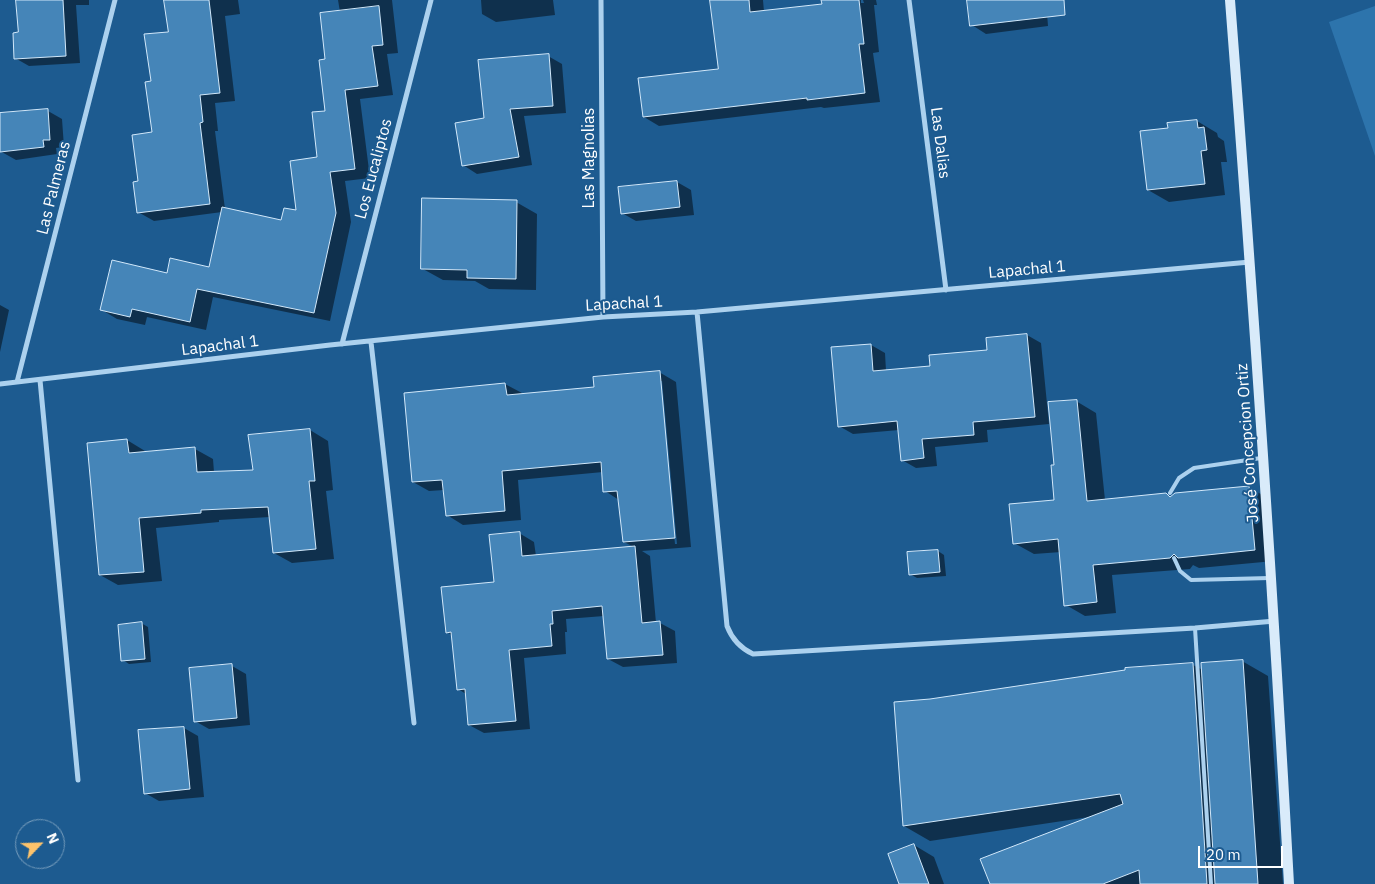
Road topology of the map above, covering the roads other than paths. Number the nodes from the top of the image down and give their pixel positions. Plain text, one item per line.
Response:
1 (116, 0) edge
2 (431, 0) edge
3 (601, 0) edge
4 (909, 0) edge
5 (1230, 0) edge
6 (1250, 262) junction
7 (946, 290) junction
8 (697, 312) junction
9 (603, 317) junction
10 (371, 342) junction
11 (342, 344) junction
12 (40, 380) junction
13 (17, 382) junction
14 (0, 384) edge
15 (1264, 458) junction
16 (1170, 493) dead end
17 (1174, 558) dead end
18 (1272, 578) junction
19 (1275, 621) junction
20 (1195, 628) junction
21 (414, 722) dead end
22 (78, 780) dead end
23 (1211, 884) edge
24 (1289, 884) edge

1 - 13 street, Las Palmeras
2 - 11 street, Los Eucaliptos
3 - 9 street, Las Magnolias
4 - 7 street, Las Dalias
5 - 6 street, José Concepcion Ortiz
6 - 7 street, Lapachal 1
6 - 15 street, José Concepcion Ortiz
7 - 8 street, Lapachal 1
8 - 9 street, Lapachal 1
8 - 20 street
9 - 10 street, Lapachal 1
10 - 11 street, Lapachal 1
10 - 21 street
11 - 12 street, Lapachal 1
12 - 13 street, Lapachal 1
12 - 22 street
13 - 14 street, Lapachal 1
15 - 16 lane
15 - 18 street, José Concepcion Ortiz
17 - 18 lane
18 - 19 street, José Concepcion Ortiz
19 - 20 street
19 - 24 street, José Concepcion Ortiz
20 - 23 lane

